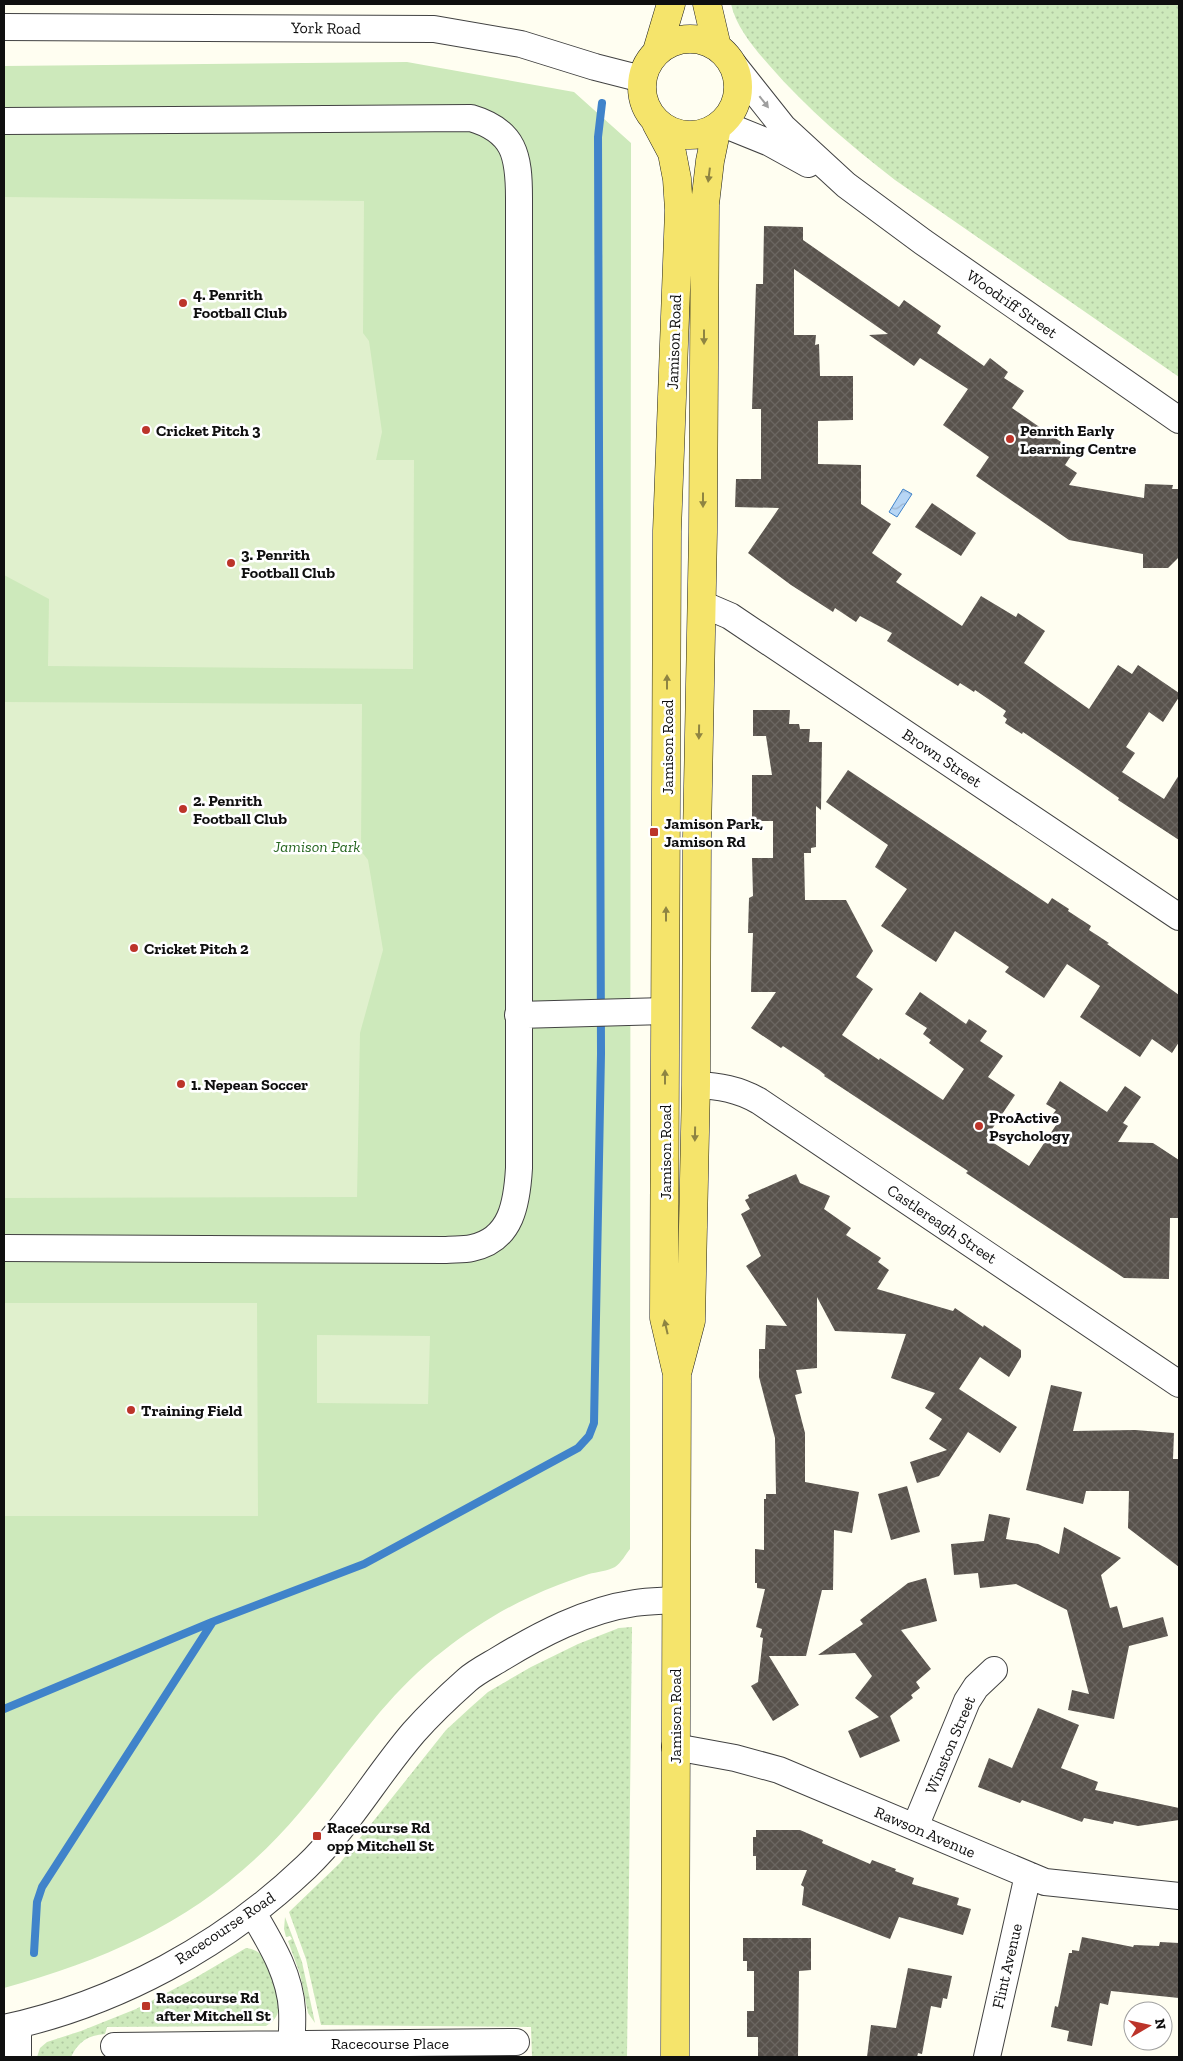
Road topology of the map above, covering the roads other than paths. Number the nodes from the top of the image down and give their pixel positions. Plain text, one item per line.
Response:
1 (670, 4) edge
2 (708, 4) edge
3 (4, 27) edge
4 (657, 51) junction
5 (725, 56) junction
6 (642, 79) junction
7 (4, 121) edge
8 (656, 123) junction
9 (720, 125) junction
10 (846, 185) junction
11 (1179, 420) edge
12 (702, 604) junction
13 (1179, 917) edge
14 (665, 1011) junction
15 (518, 1014) junction
16 (696, 1085) junction
17 (4, 1248) edge
18 (676, 1374) junction
19 (1179, 1384) edge
20 (676, 1600) junction
21 (994, 1670) dead end
22 (674, 1747) junction
23 (915, 1828) junction
24 (1028, 1876) junction
25 (1179, 1896) edge
26 (253, 1913) junction
27 (11, 2026) edge
28 (516, 2042) dead end
29 (114, 2046) dead end
30 (291, 2050) edge
31 (18, 2057) edge
32 (675, 2057) edge
33 (987, 2057) edge

1 - 4 main road
2 - 5 main road
3 - 6 street, York Road
4 - 5 main road
4 - 6 main road
5 - 9 main road
5 -> 10 street, Woodriff Street
6 - 8 main road
7 - 15 street
8 - 9 main road
14 -> 8 main road, Jamison Road
9 - 10 street, Woodriff Street
9 -> 12 main road, Jamison Road
10 - 11 street, Woodriff Street
12 - 13 street, Brown Street
12 -> 16 main road, Jamison Road
14 - 15 street
18 -> 14 main road, Jamison Road
15 - 17 street
16 -> 18 main road, Jamison Road
16 - 19 street, Castlereagh Street
18 - 20 main road, Jamison Road
20 - 22 main road, Jamison Road
20 - 26 street, Racecourse Road
21 - 23 street, Winston Street
22 - 23 street, Rawson Avenue
22 - 32 main road, Jamison Road
23 - 24 street, Rawson Avenue
24 - 25 street, Rawson Avenue
24 - 33 street, Flint Avenue
26 - 27 street, Racecourse Road
26 - 30 street
27 - 31 street
28 - 30 street, Racecourse Place
29 - 30 street, Racecourse Place

